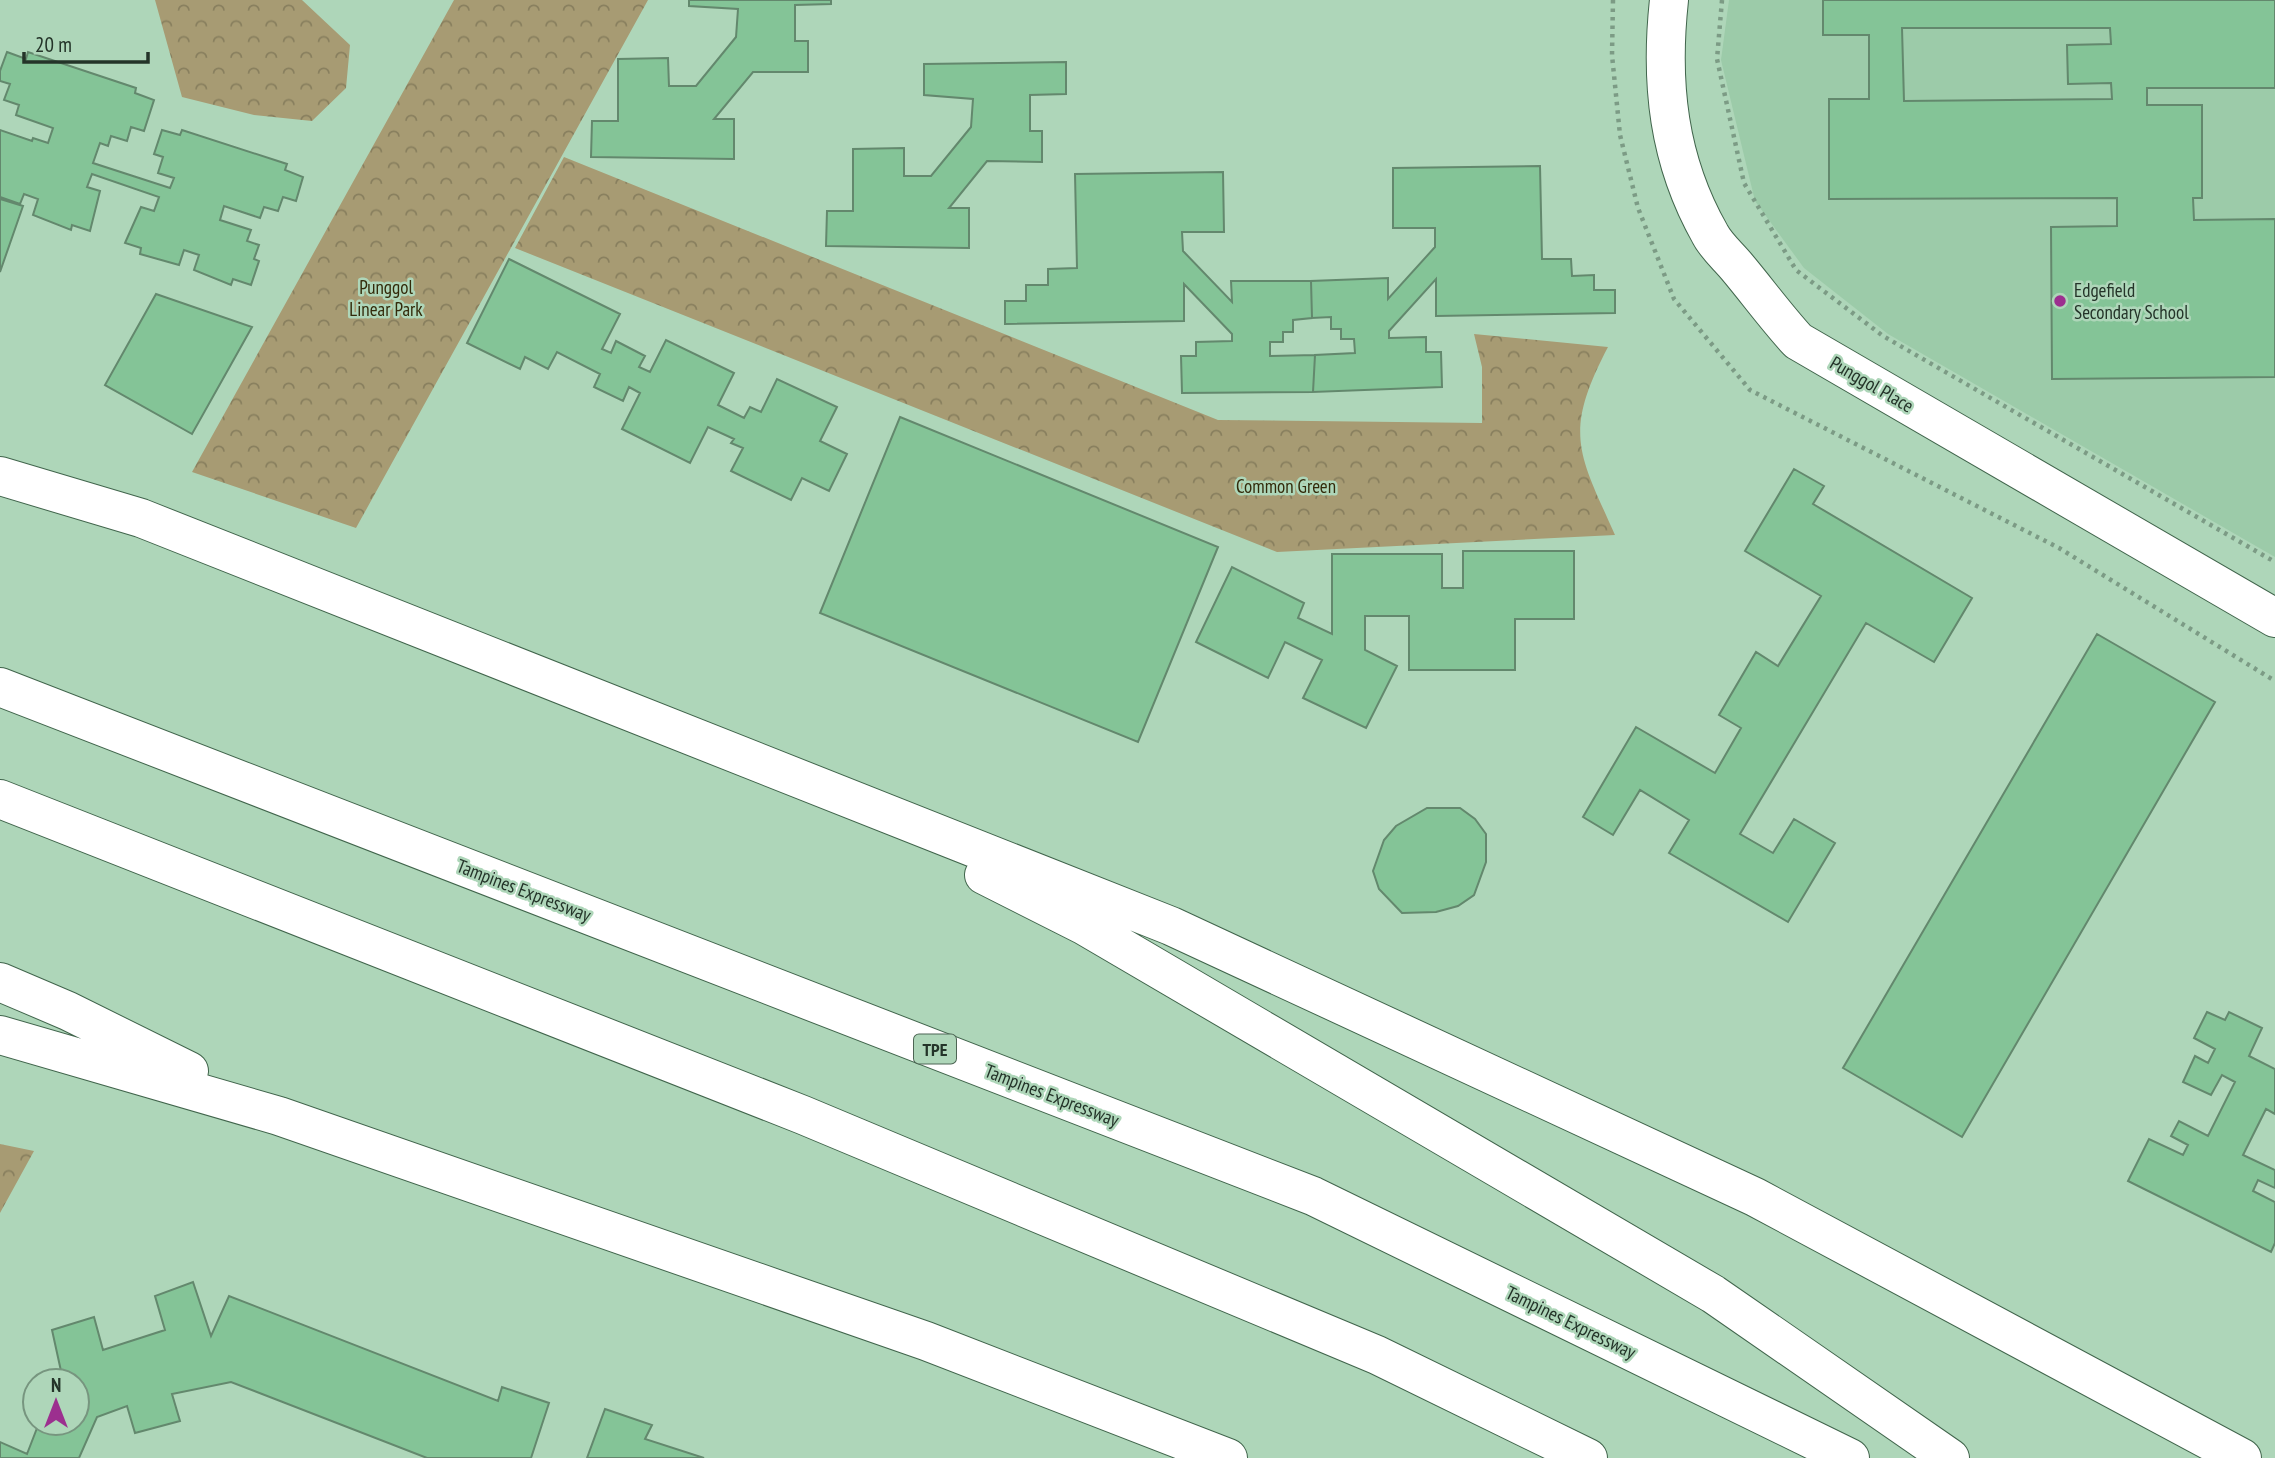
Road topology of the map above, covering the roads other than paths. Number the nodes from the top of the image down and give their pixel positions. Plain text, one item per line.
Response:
1 (1669, 0) edge
2 (0, 476) edge
3 (2275, 618) edge
4 (0, 687) edge
5 (767, 765) junction
6 (0, 799) edge
7 (0, 982) edge
8 (0, 1035) edge
9 (278, 1116) junction
10 (1228, 1458) edge
11 (1588, 1458) edge
12 (1850, 1458) edge
13 (1950, 1458) edge
14 (2242, 1458) edge

1 - 3 main road, Punggol Place
2 - 5 main road
4 - 12 main road, Tampines Expressway / TPE
5 - 13 main road
5 - 14 main road
6 - 11 main road
7 - 9 main road
8 - 9 main road
9 - 10 main road

